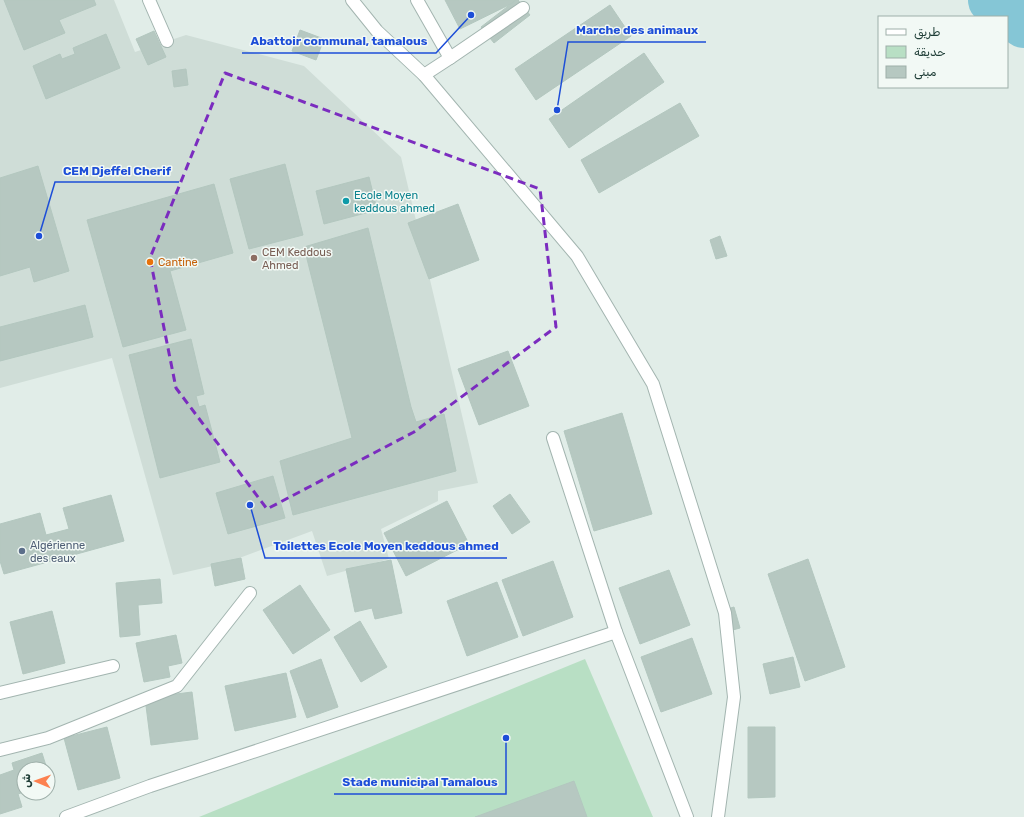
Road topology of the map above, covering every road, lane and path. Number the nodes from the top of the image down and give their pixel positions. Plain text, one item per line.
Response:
1 (149, 0) edge
2 (352, 0) edge
3 (417, 0) edge
4 (523, 8) dead end
5 (166, 41) dead end
6 (450, 58) junction
7 (424, 75) junction
8 (552, 438) dead end
9 (250, 593) dead end
10 (616, 632) junction
11 (113, 666) dead end
12 (0, 693) edge
13 (0, 750) edge
14 (66, 817) edge
15 (687, 817) edge
16 (718, 817) edge

1 - 5 street
2 - 7 street
3 - 6 street
4 - 6 street
6 - 7 street
7 - 16 street
8 - 10 street
9 - 13 street
10 - 14 street
10 - 15 street
11 - 12 street

